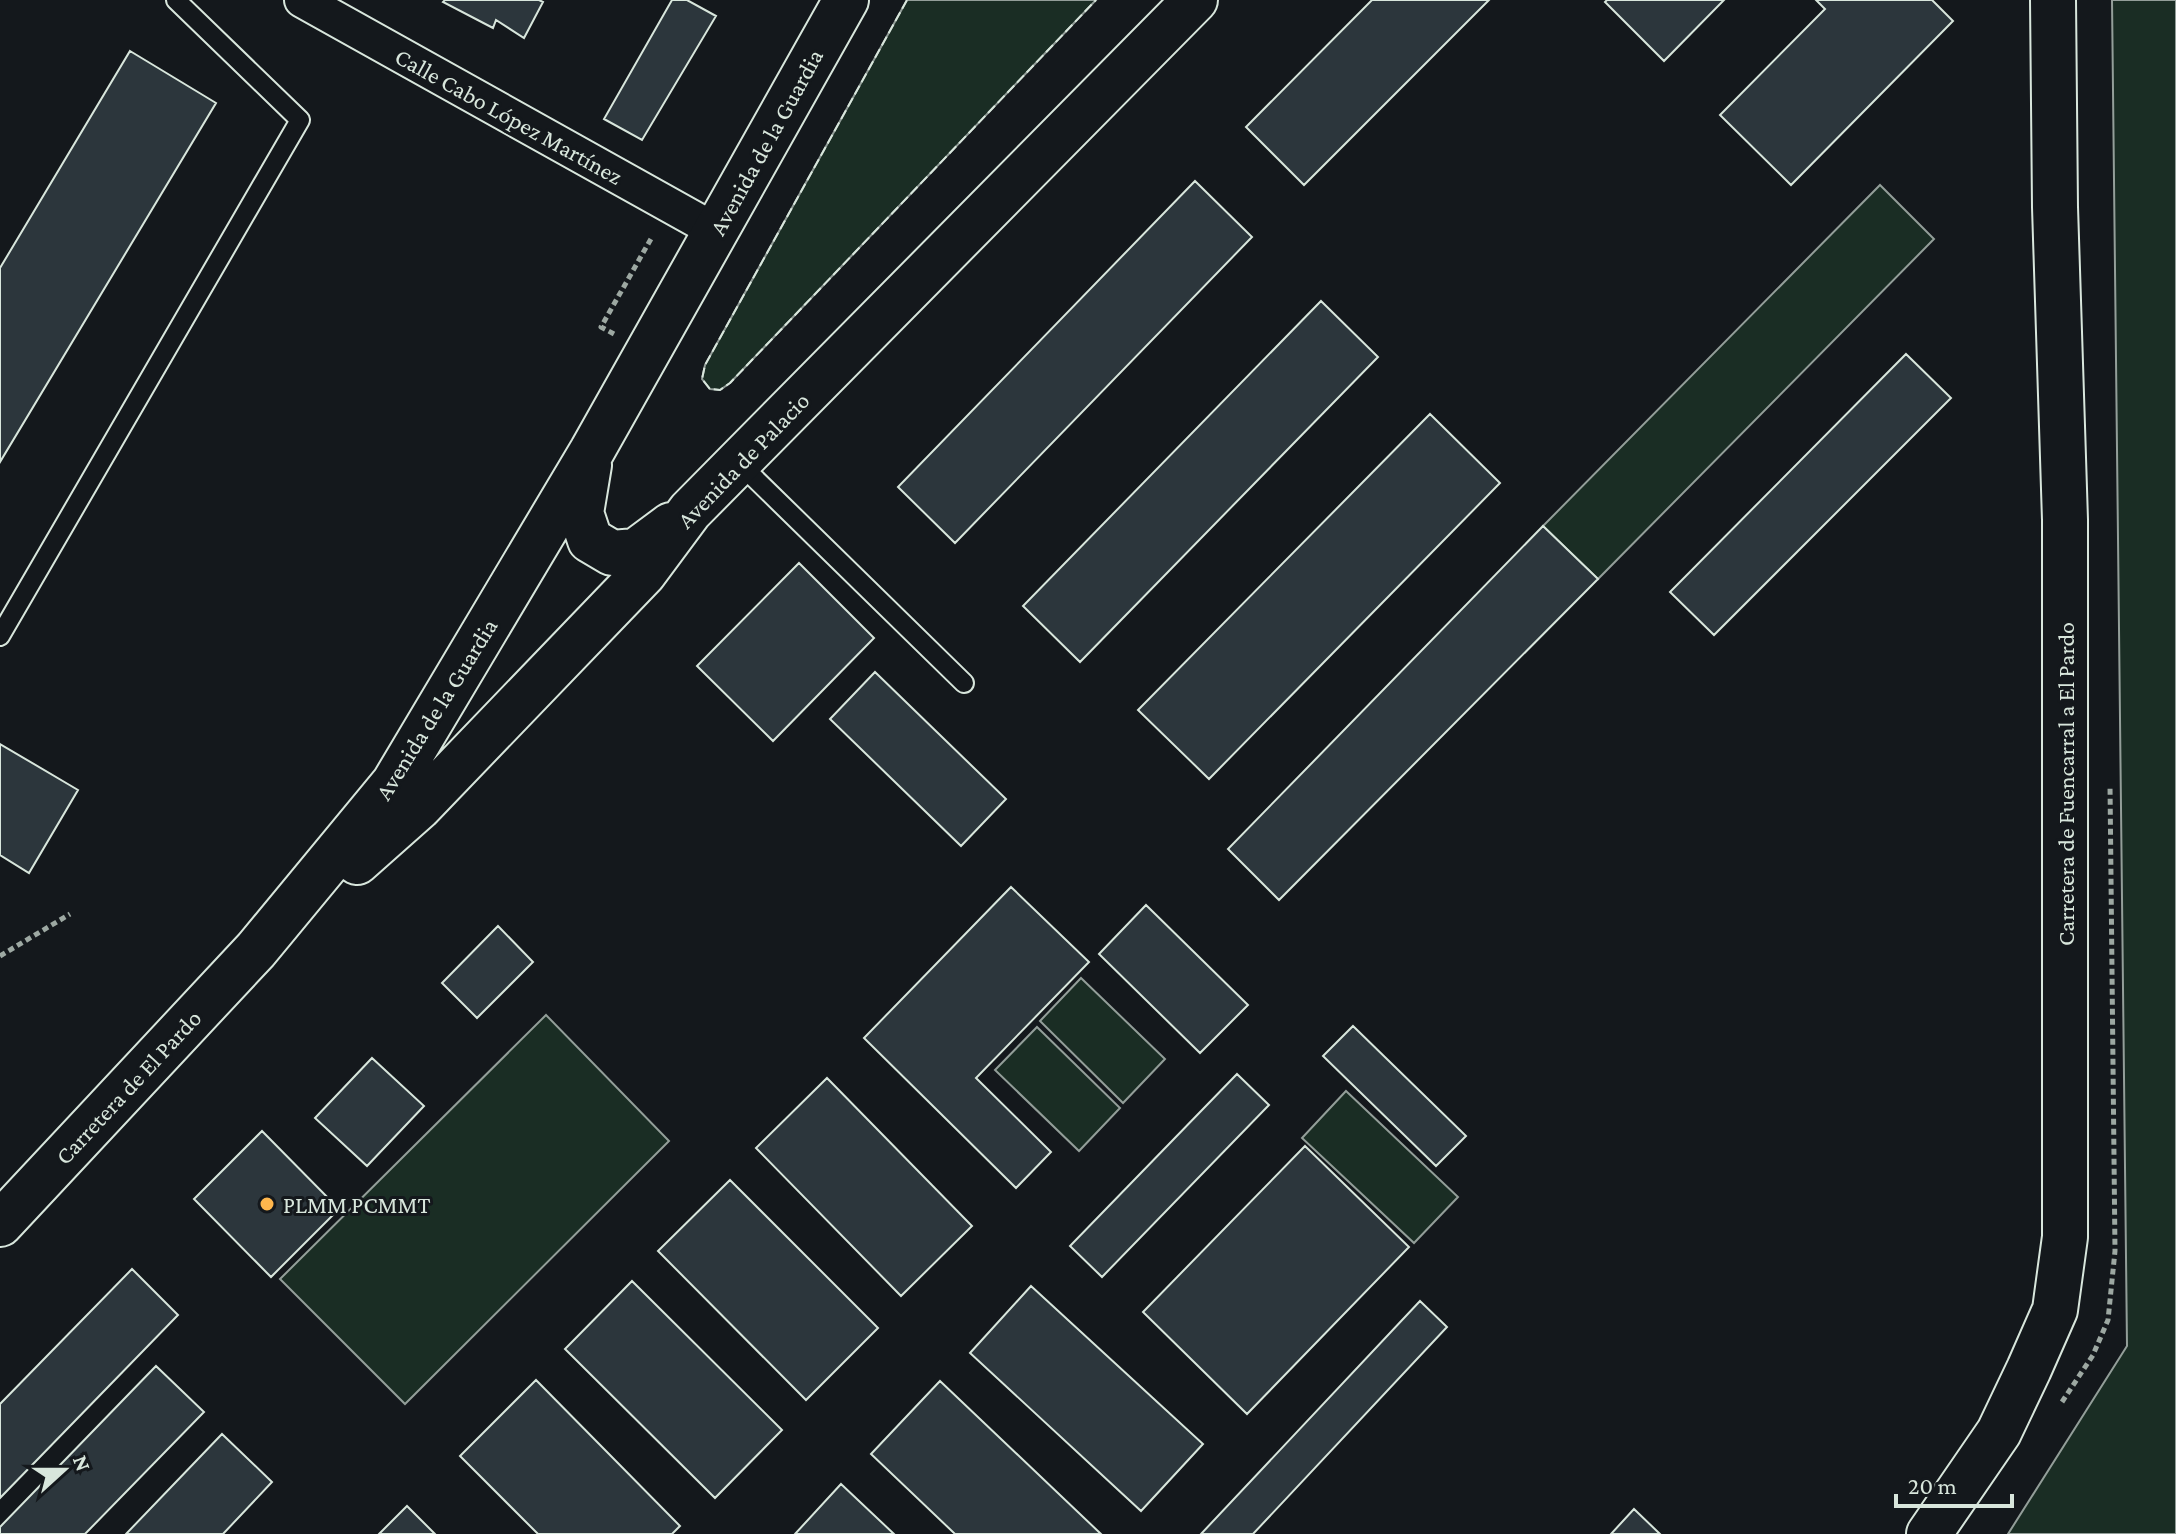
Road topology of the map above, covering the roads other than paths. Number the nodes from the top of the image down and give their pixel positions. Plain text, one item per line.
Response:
1 (176, 0) edge
2 (302, 0) edge
3 (846, 0) edge
4 (1195, 0) edge
5 (2053, 0) edge
6 (716, 231) junction
7 (592, 451) junction
8 (738, 462) junction
9 (690, 511) junction
10 (0, 636) edge
11 (964, 683) dead end
12 (256, 950) junction
13 (0, 1224) edge
14 (1929, 1534) edge

1 - 10 lane
2 - 6 street, Calle Cabo López Martínez
3 - 6 street, Avenida de la Guardia
4 - 8 street, Avenida de Palacio
5 - 14 street, Carretera de Fuencarral a El Pardo
6 - 7 street, Avenida de la Guardia
7 - 9 street, Avenida de la Guardia
7 - 12 street, Avenida de la Guardia
8 - 9 street, Avenida de Palacio
8 - 11 lane
9 - 12 street, Avenida de Palacio
12 - 13 street, Carretera de El Pardo

